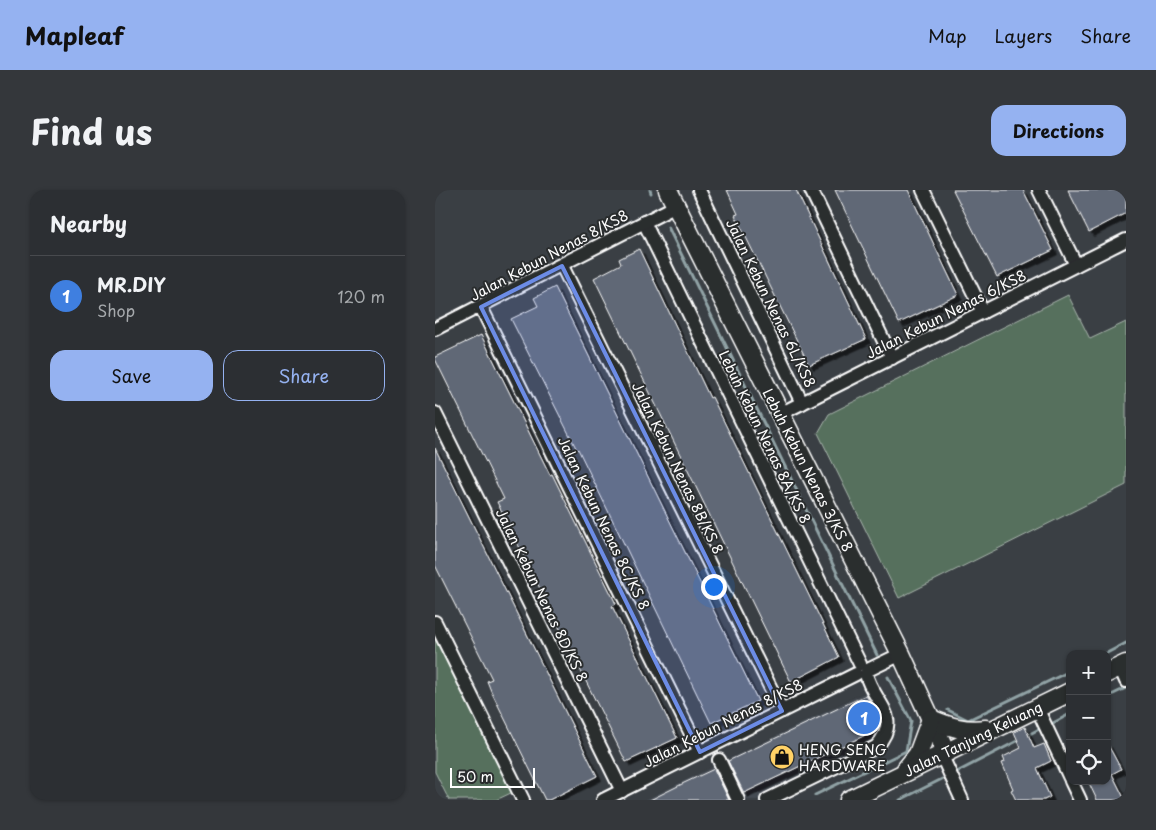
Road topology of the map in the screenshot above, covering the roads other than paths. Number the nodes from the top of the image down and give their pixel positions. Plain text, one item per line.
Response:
1 (699, 190) edge
2 (811, 190) edge
3 (923, 190) edge
4 (1039, 190) edge
5 (672, 198) edge
6 (644, 222) junction
7 (1126, 240) edge
8 (1076, 265) junction
9 (562, 266) junction
10 (481, 307) junction
11 (983, 312) junction
12 (435, 330) edge
13 (892, 358) junction
14 (802, 403) junction
15 (435, 413) edge
16 (780, 414) junction
17 (435, 622) edge
18 (901, 654) junction
19 (861, 669) junction
20 (1066, 694) edge
21 (1037, 708) junction
22 (782, 711) junction
23 (931, 718) junction
24 (996, 728) junction
25 (700, 752) junction
26 (944, 753) junction
27 (719, 760) dead end
28 (1066, 771) edge
29 (903, 773) junction
30 (1072, 785) edge
31 (622, 791) junction
32 (523, 800) edge
33 (603, 800) edge
34 (738, 800) edge
35 (767, 800) edge
36 (849, 800) edge
37 (962, 800) edge
38 (1080, 800) edge

1 - 14 street, Jalan Kebun Nenas 6L/KS8
2 - 13 street
3 - 11 street
4 - 8 street
5 - 6 street, Jalan Kebun Nenas 8/KS8
5 - 16 street, Lebuh Kebun Nenas 3/KS 8
6 - 9 street, Jalan Kebun Nenas 8/KS8
6 - 19 street, Lebuh Kebun Nenas 8A/KS 8
7 - 8 street, Jalan Kebun Nenas 6/KS8
8 - 11 street, Jalan Kebun Nenas 6/KS8
9 - 10 street, Jalan Kebun Nenas 8/KS8
9 - 22 street, Jalan Kebun Nenas 8B/KS 8
10 - 12 street, Jalan Kebun Nenas 8/KS8
10 - 25 street, Jalan Kebun Nenas 8C/KS 8
11 - 13 street, Jalan Kebun Nenas 6/KS8
13 - 14 street, Jalan Kebun Nenas 6/KS8
14 - 16 street, Jalan Kebun Nenas 6/KS8
15 - 31 street, Jalan Kebun Nenas 8D/KS 8
16 - 18 street, Lebuh Kebun Nenas 3/KS 8
17 - 32 street
18 - 19 street, Jalan Kebun Nenas 8/KS8
18 - 23 street, Lebuh Kebun Nenas 3/KS 8
19 - 22 street, Jalan Kebun Nenas 8/KS8
19 - 35 street, Lebuh Kebun Nenas 8A/KS 8
20 - 21 street, Jalan Tanjung Keluang
21 - 24 street, Jalan Tanjung Keluang
21 - 28 street
22 - 25 street, Jalan Kebun Nenas 8/KS8
23 - 24 street
23 - 26 street, Lebuh Kebun Nenas 3/KS 8
23 - 29 street
24 - 26 street, Jalan Tanjung Keluang
25 - 31 street, Jalan Kebun Nenas 8/KS8
26 - 29 street, Jalan Tanjung Keluang
26 - 37 street
27 - 34 street
29 - 36 street, Jalan Tanjung Keluang
30 - 38 street
31 - 33 street, Jalan Kebun Nenas 8/KS8

